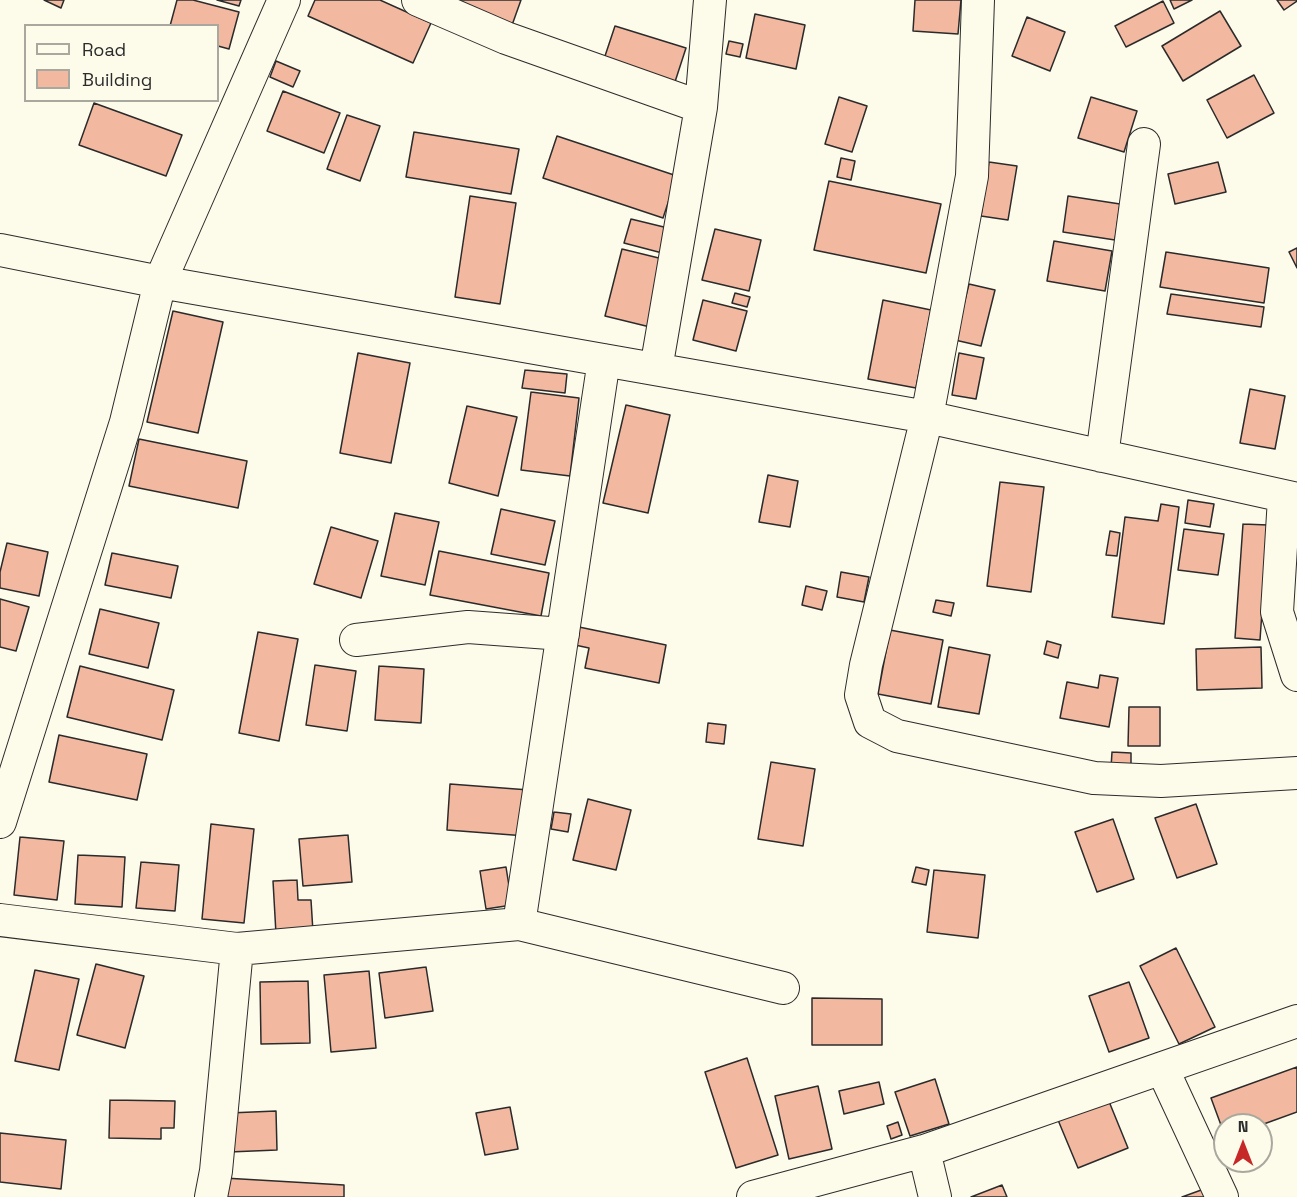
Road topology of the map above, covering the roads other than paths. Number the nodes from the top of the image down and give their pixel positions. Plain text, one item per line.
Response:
1 (284, 0) edge
2 (418, 0) edge
3 (710, 0) edge
4 (978, 0) edge
5 (700, 106) junction
6 (1144, 144) dead end
7 (0, 250) edge
8 (160, 282) junction
9 (604, 360) junction
10 (656, 369) junction
11 (927, 417) junction
12 (1102, 456) junction
13 (1291, 499) edge
14 (563, 634) junction
15 (356, 640) dead end
16 (1297, 675) edge
17 (1297, 773) edge
18 (0, 822) edge
19 (0, 920) edge
20 (519, 924) junction
21 (237, 949) junction
22 (783, 988) dead end
23 (1297, 1021) edge
24 (1162, 1068) junction
25 (924, 1151) junction
26 (211, 1197) edge
27 (753, 1197) edge
28 (935, 1197) edge
29 (1222, 1197) edge

1 - 8 street
2 - 5 street
3 - 5 street
4 - 11 street
5 - 10 street
6 - 12 street
7 - 8 street
8 - 9 street
8 - 18 street
9 - 10 street
9 - 14 street
10 - 11 street
11 - 12 street
11 - 17 street
12 - 13 street
13 - 16 street
14 - 15 street
14 - 20 street
19 - 21 street
20 - 21 street
20 - 22 street
21 - 26 street
23 - 24 street
24 - 25 street
24 - 29 street
25 - 27 street
25 - 28 street

